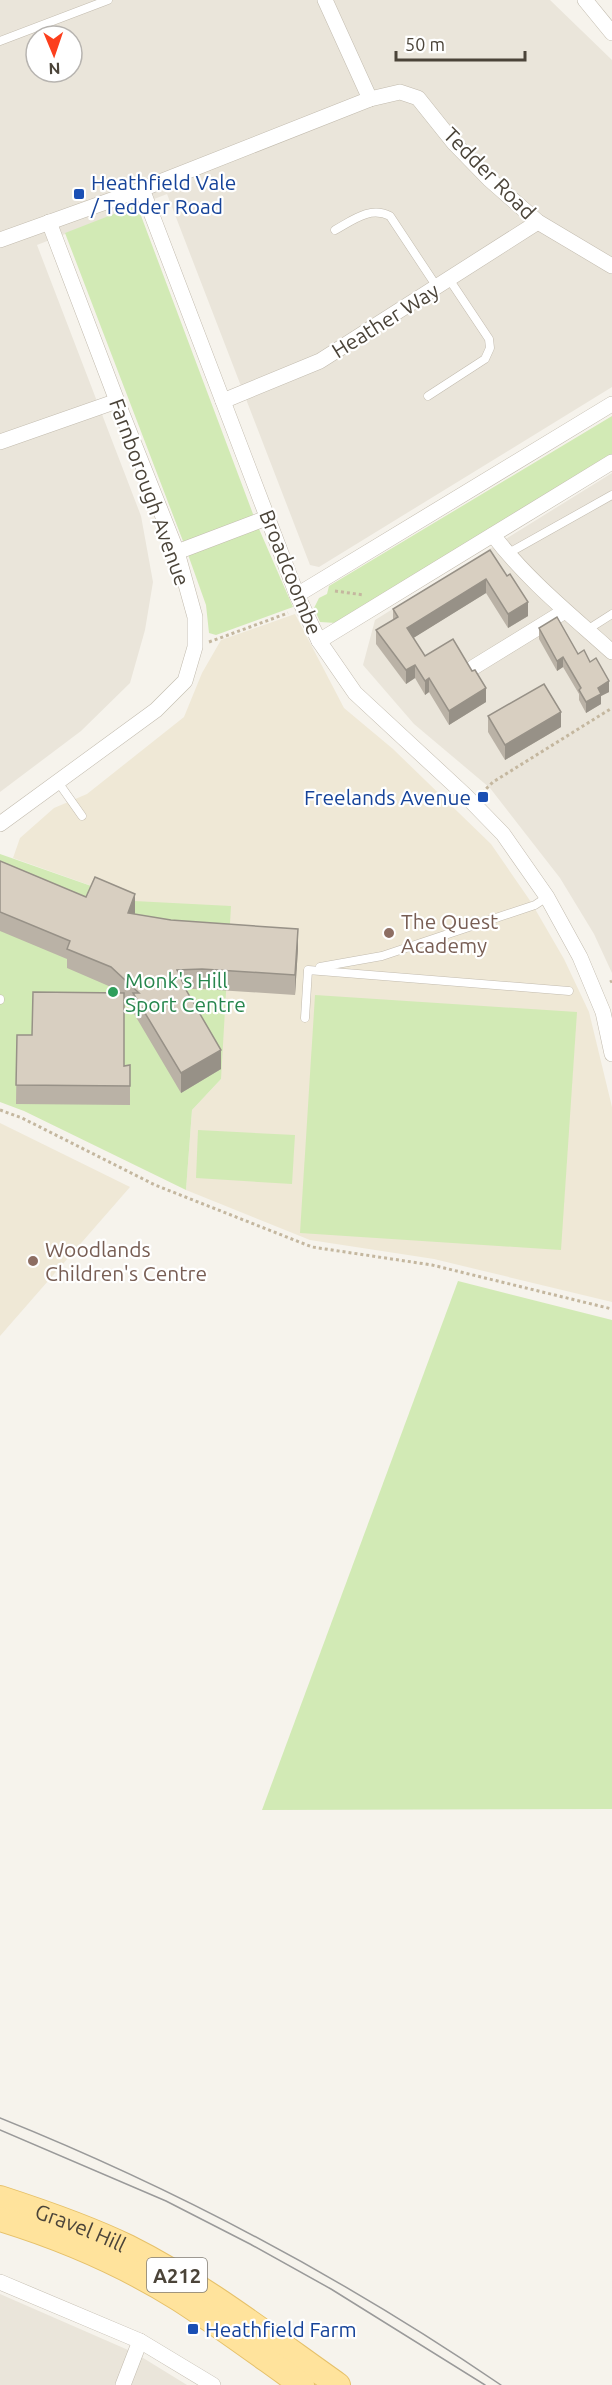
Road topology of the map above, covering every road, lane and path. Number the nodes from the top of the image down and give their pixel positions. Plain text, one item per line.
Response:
1 (108, 0) edge
2 (325, 0) edge
3 (585, 0) edge
4 (612, 33) edge
5 (0, 41) edge
6 (370, 99) junction
7 (142, 189) junction
8 (49, 222) junction
9 (538, 222) junction
10 (335, 230) dead end
11 (0, 240) edge
12 (612, 266) edge
13 (443, 283) junction
14 (428, 396) dead end
15 (117, 401) junction
16 (223, 401) junction
17 (612, 404) edge
18 (0, 442) edge
19 (612, 462) edge
20 (612, 495) edge
21 (269, 517) junction
22 (493, 536) junction
23 (177, 552) junction
24 (507, 554) junction
25 (304, 596) junction
26 (389, 598) junction
27 (565, 611) junction
28 (612, 614) edge
29 (587, 630) junction
30 (319, 641) junction
31 (195, 647) junction
32 (612, 652) edge
33 (474, 667) dead end
34 (612, 708) edge
35 (58, 782) junction
36 (473, 803) junction
37 (82, 816) dead end
38 (0, 824) edge
39 (547, 897) junction
40 (308, 970) junction
41 (568, 991) dead end
42 (305, 1018) dead end
43 (612, 1054) edge
44 (0, 1110) edge
45 (612, 1310) edge
46 (0, 2198) edge
47 (0, 2218) edge
48 (0, 2282) edge
49 (140, 2341) junction
50 (123, 2385) edge
51 (213, 2385) edge
52 (302, 2385) edge
53 (338, 2385) edge

1 - 5 lane
2 - 6 street
3 - 4 street
6 - 7 street, Tedder Road
6 - 9 street, Tedder Road
7 - 8 street, Tedder Road
7 - 16 street, Broadcoombe
8 - 11 street, Tedder Road
8 - 15 street, Farnborough Avenue
9 - 12 street, Tedder Road
9 - 13 street, Heather Way
10 - 13 lane
13 - 14 lane
13 - 16 street, Heather Way
15 - 18 street
15 - 23 street, Farnborough Avenue
16 - 21 street, Broadcoombe
17 - 25 street
19 - 22 street
20 - 24 lane
21 - 23 street
21 - 25 street, Broadcoombe
22 - 24 street
22 - 26 street
23 - 31 street, Farnborough Avenue
24 - 27 street
25 - 26 path
25 - 30 street, Broadcoombe
25 - 31 path
26 - 30 street
27 - 29 street
27 - 33 street
28 - 29 lane
29 - 32 street
30 - 36 street, Broadcoombe
31 - 35 street, Farnborough Avenue
34 - 36 path
35 - 37 lane
35 - 38 street, Farnborough Avenue
36 - 39 street, Broadcoombe
39 - 40 lane
39 - 43 street, Broadcoombe
40 - 41 lane
40 - 42 lane
44 - 45 path
46 - 53 main road, Gravel Hill / A212
47 - 52 main road, Gravel Hill / A212
48 - 49 street
49 - 50 street
49 - 51 street

